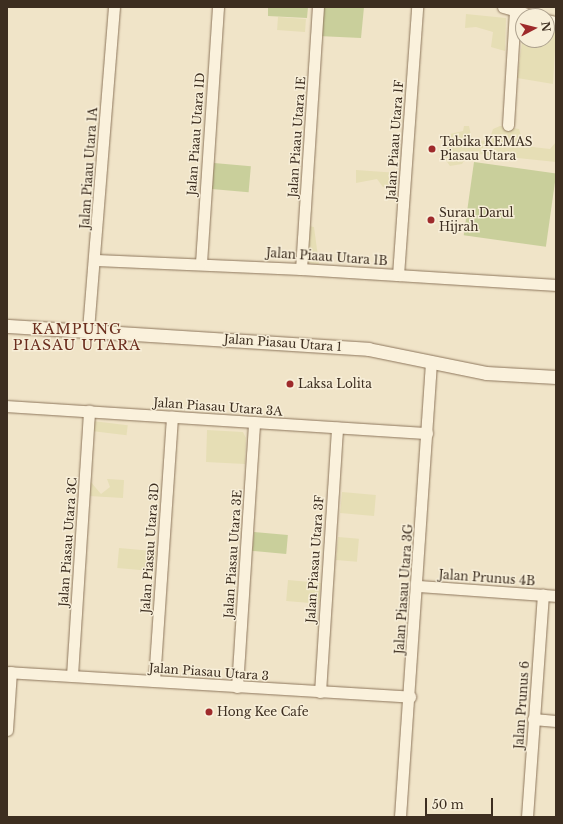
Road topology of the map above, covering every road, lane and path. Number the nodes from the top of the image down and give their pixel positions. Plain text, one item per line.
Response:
1 (114, 7) edge
2 (218, 7) edge
3 (318, 7) edge
4 (417, 7) edge
5 (503, 7) edge
6 (515, 10) joint
7 (508, 125) dead end
8 (96, 260) junction
9 (201, 263) junction
10 (301, 269) junction
11 (398, 275) junction
12 (556, 285) edge
13 (7, 326) edge
14 (88, 330) junction
15 (431, 363) junction
16 (556, 377) edge
17 (7, 406) edge
18 (89, 411) junction
19 (172, 417) junction
20 (254, 423) junction
21 (336, 428) junction
22 (427, 433) junction
23 (417, 586) junction
24 (543, 595) junction
25 (556, 596) edge
26 (9, 672) edge
27 (72, 675) junction
28 (154, 681) junction
29 (237, 687) junction
30 (320, 692) junction
31 (410, 697) junction
32 (533, 719) junction
33 (556, 720) edge
34 (7, 730) edge
35 (400, 817) edge
36 (526, 817) edge

1 - 8 street, Jalan Piaau Utara 1A
2 - 9 street, Jalan Piaau Utara 1D
3 - 10 street, Jalan Piaau Utara 1E
4 - 11 street, Jalan Piaau Utara 1F
5 - 6 street
6 - 7 street
8 - 9 street, Jalan Piaau Utara 1B
8 - 14 street, Jalan Piaau Utara 1A
9 - 10 street, Jalan Piaau Utara 1B
10 - 11 street, Jalan Piaau Utara 1B
11 - 12 street, Jalan Piaau Utara 1B
13 - 14 street, Jalan Piasau Utara 1
14 - 15 street, Jalan Piasau Utara 1
15 - 16 street, Jalan Piasau Utara 1
15 - 22 street, Jalan Piasau Utara 3G
17 - 18 street, Jalan Piasau Utara 3A
18 - 19 street, Jalan Piasau Utara 3A
18 - 27 street, Jalan Piasau Utara 3C
19 - 20 street, Jalan Piasau Utara 3A
19 - 28 street, Jalan Piasau Utara 3D
20 - 21 street, Jalan Piasau Utara 3A
20 - 29 street, Jalan Piasau Utara 3E
21 - 22 street, Jalan Piasau Utara 3A
21 - 30 street, Jalan Piasau Utara 3F
22 - 23 street, Jalan Piasau Utara 3G
23 - 24 street, Jalan Prunus 4B
23 - 31 street, Jalan Piasau Utara 3G
24 - 25 street, Jalan Prunus 4B
24 - 32 street, Jalan Prunus 6
26 - 27 street, Jalan Piasau Utara 3
26 - 34 street
27 - 28 street, Jalan Piasau Utara 3
28 - 29 street, Jalan Piasau Utara 3
29 - 30 street, Jalan Piasau Utara 3
30 - 31 street, Jalan Piasau Utara 3
31 - 35 street, Jalan Piasau Utara 3G
32 - 33 street
32 - 36 street, Jalan Prunus 6

